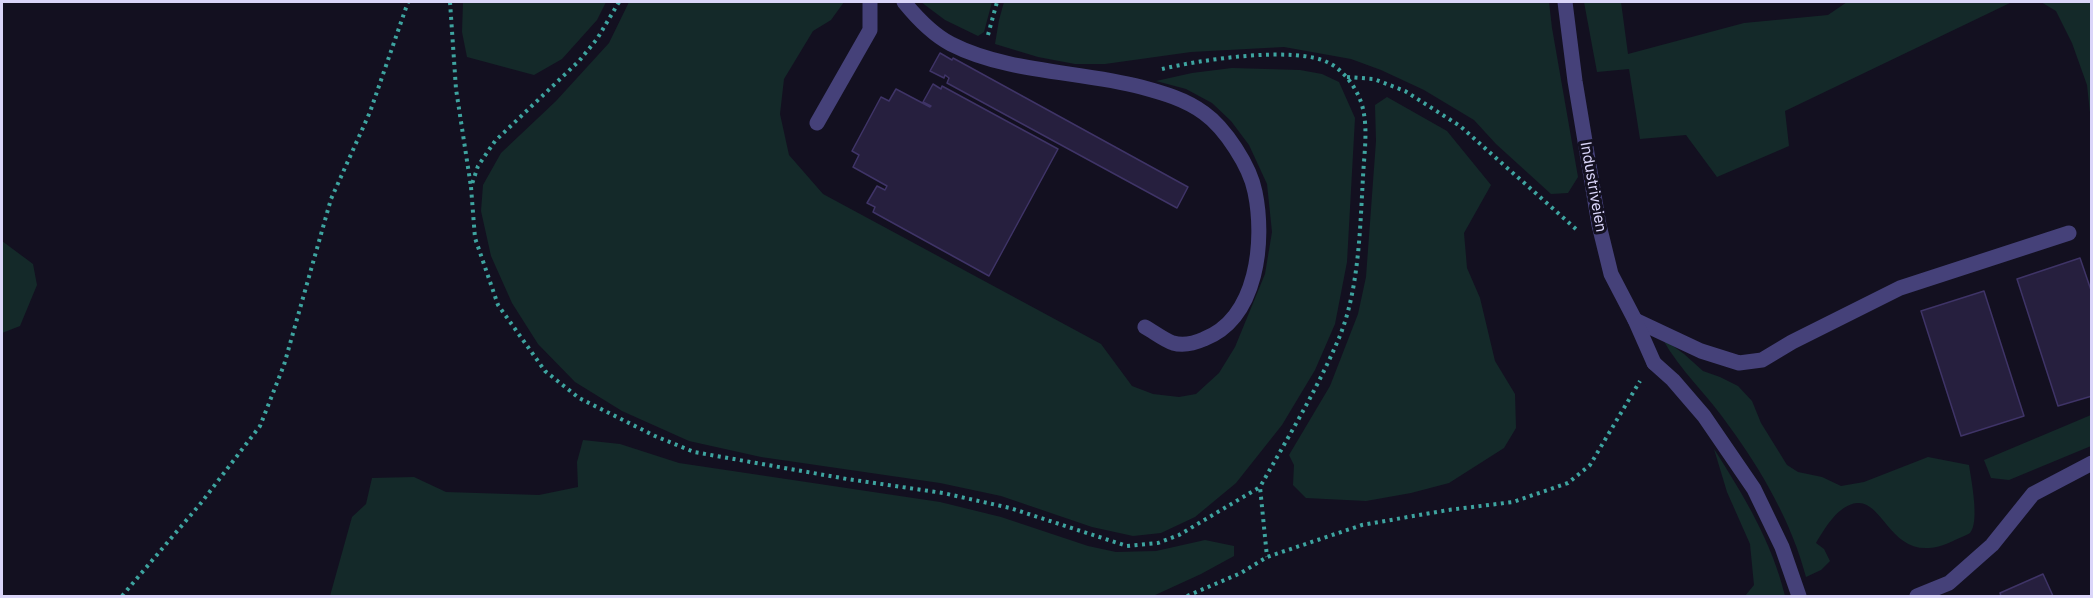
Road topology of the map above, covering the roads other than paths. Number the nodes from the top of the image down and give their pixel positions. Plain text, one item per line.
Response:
1 (870, 2) edge
2 (904, 2) edge
3 (1565, 2) edge
4 (817, 123) dead end
5 (2069, 233) dead end
6 (1635, 320) junction
7 (1145, 327) dead end
8 (2091, 463) edge
9 (1799, 597) edge
10 (1917, 597) edge

1 - 4 street
2 - 7 street
3 - 6 street, Industriveien
5 - 6 street
6 - 9 street, Industriveien
8 - 10 street

